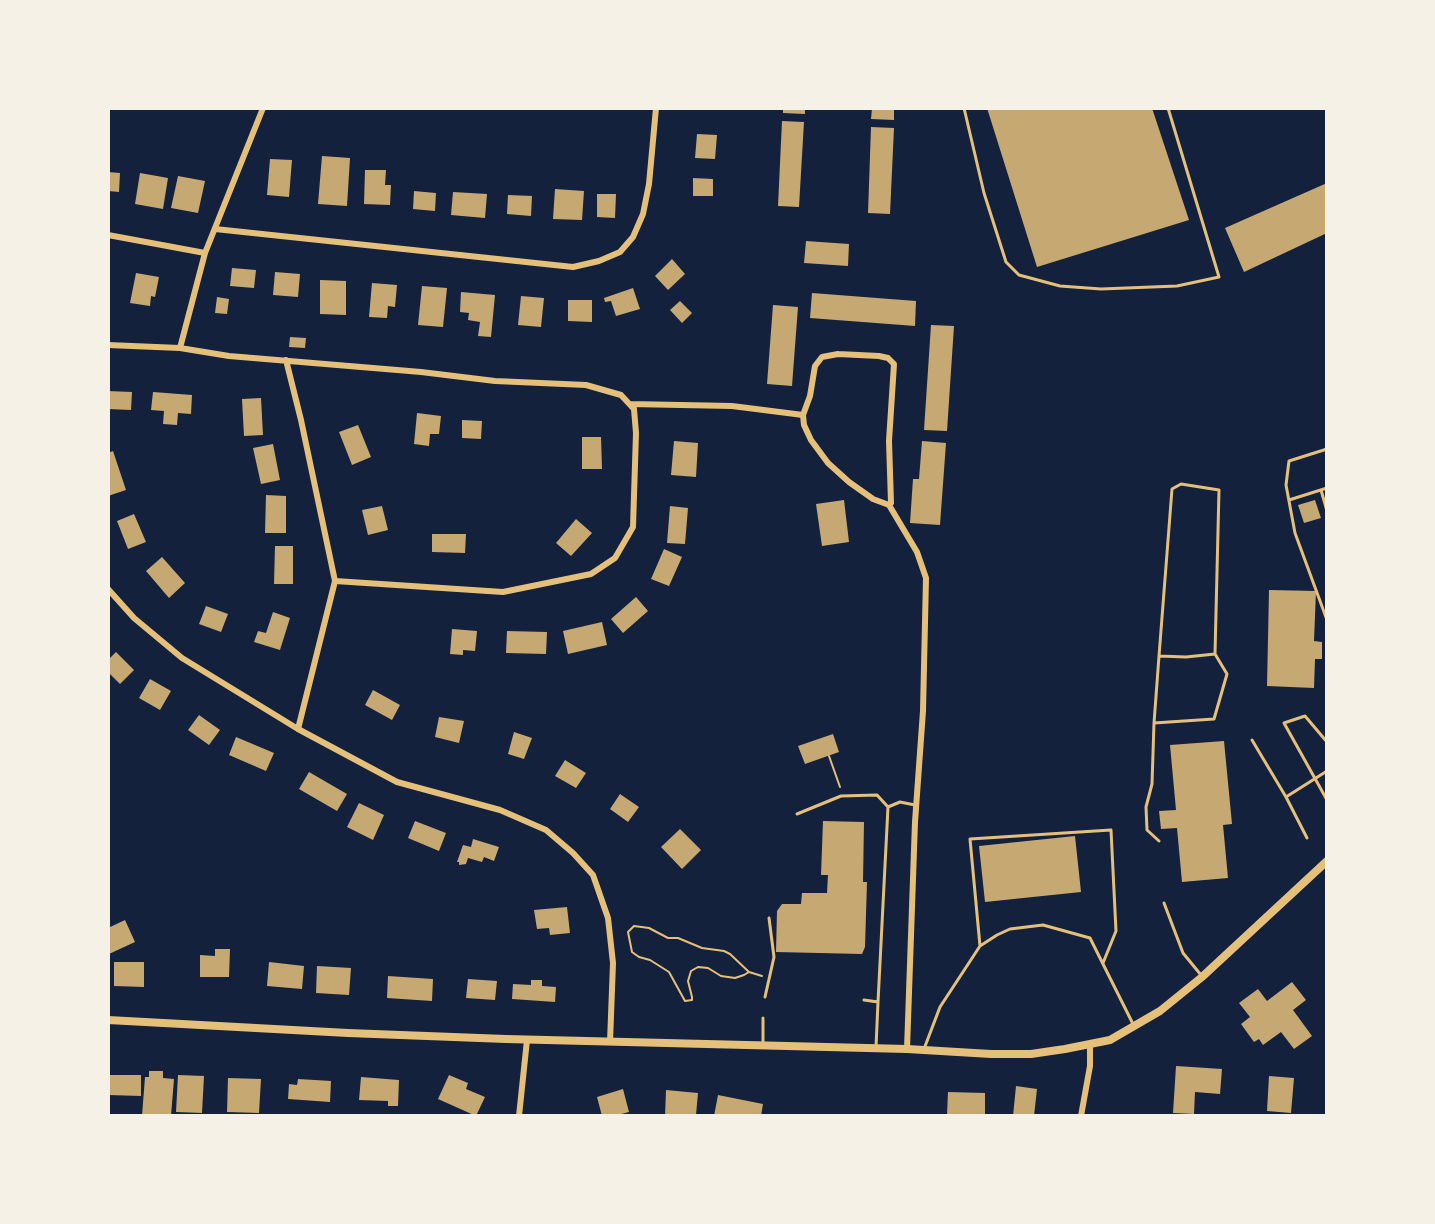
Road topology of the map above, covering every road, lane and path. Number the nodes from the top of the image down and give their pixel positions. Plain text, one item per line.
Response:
1 (262, 108) edge
2 (656, 108) edge
3 (964, 108) edge
4 (1168, 108) edge
5 (215, 229) junction
6 (108, 235) edge
7 (205, 253) junction
8 (108, 345) edge
9 (180, 348) junction
10 (286, 360) junction
11 (630, 405) junction
12 (803, 415) junction
13 (1327, 449) edge
14 (1327, 488) edge
15 (1320, 489) junction
16 (1289, 500) junction
17 (889, 505) junction
18 (1327, 511) edge
19 (335, 581) junction
20 (108, 589) edge
21 (1327, 620) edge
22 (1215, 654) junction
23 (1159, 656) junction
24 (1154, 723) junction
25 (298, 729) junction
26 (1252, 740) dead end
27 (1327, 742) edge
28 (829, 756) dead end
29 (1327, 771) edge
30 (1314, 779) junction
31 (843, 796) junction
32 (1286, 797) junction
33 (1327, 800) edge
34 (915, 805) junction
35 (888, 807) junction
36 (797, 814) dead end
37 (1307, 838) dead end
38 (1159, 841) dead end
39 (1327, 861) edge
40 (1164, 903) dead end
41 (769, 918) dead end
42 (980, 946) junction
43 (1103, 963) junction
44 (749, 972) junction
45 (1202, 976) junction
46 (770, 978) junction
47 (765, 997) dead end
48 (864, 1000) dead end
49 (878, 1002) junction
50 (763, 1018) dead end
51 (108, 1020) edge
52 (1134, 1027) junction
53 (526, 1040) junction
54 (610, 1042) junction
55 (763, 1046) junction
56 (1090, 1046) junction
57 (876, 1048) junction
58 (907, 1049) junction
59 (924, 1050) junction
60 (519, 1116) edge
61 (1081, 1116) edge

1 - 5 street
2 - 5 street
3 - 4 lane
5 - 7 street
6 - 7 street
7 - 9 street
8 - 9 street
9 - 10 street
10 - 11 street
10 - 19 street
11 - 12 street
11 - 19 street
12 - 17 street
12 - 17 street
13 - 16 lane
14 - 15 lane
15 - 16 lane
15 - 18 lane
16 - 21 lane
17 - 34 street
19 - 25 street
20 - 25 street
22 - 23 lane
22 - 23 lane
22 - 24 lane
23 - 24 lane
24 - 38 lane
25 - 54 street
26 - 32 lane
27 - 30 lane
28 - 31 path
29 - 30 lane
30 - 32 lane
30 - 33 lane
31 - 35 lane
31 - 36 lane
32 - 37 lane
34 - 35 lane
34 - 58 street
35 - 49 lane
39 - 45 street
40 - 45 lane
41 - 46 lane
42 - 43 lane
42 - 43 lane
42 - 59 lane
43 - 52 lane
44 - 44 path
44 - 46 path
45 - 52 street
46 - 47 lane
48 - 49 lane
49 - 57 lane
50 - 55 lane
51 - 53 street
52 - 56 street
53 - 54 street
53 - 60 street
54 - 55 street
55 - 57 street
56 - 59 street
56 - 61 street
57 - 58 street
58 - 59 street

